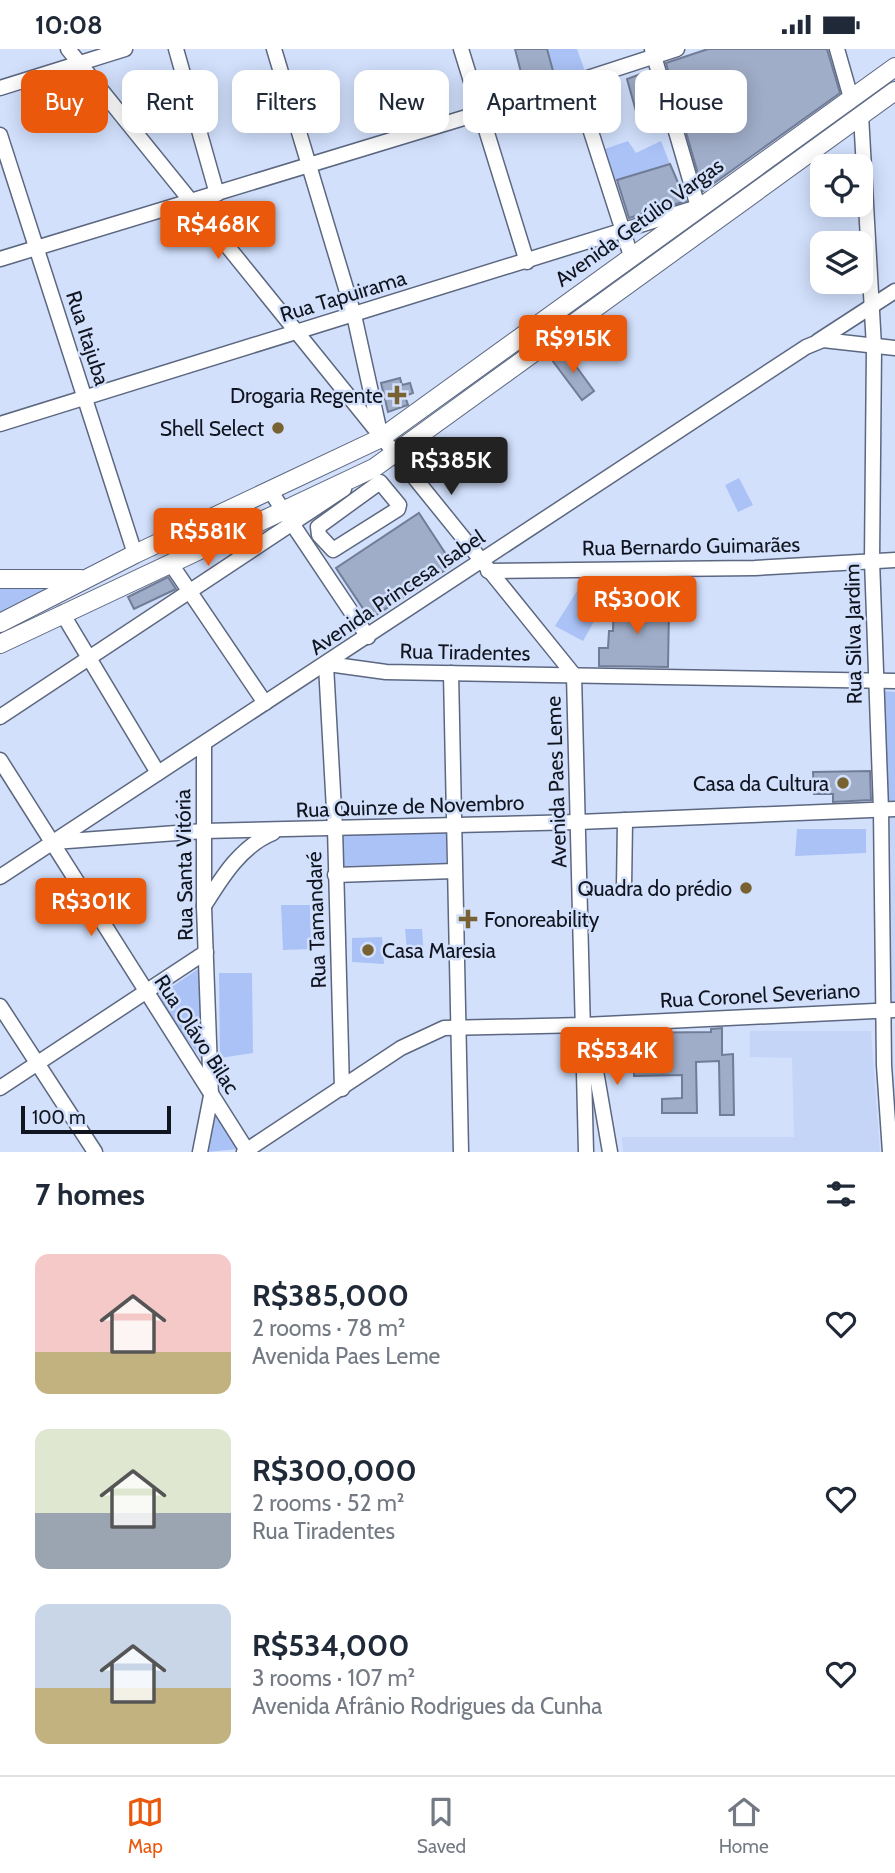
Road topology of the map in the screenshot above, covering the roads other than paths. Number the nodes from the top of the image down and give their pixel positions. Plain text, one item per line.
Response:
1 (68, 49) edge
2 (76, 49) edge
3 (125, 49) edge
4 (176, 49) edge
5 (274, 49) edge
6 (461, 49) edge
7 (677, 49) edge
8 (837, 49) edge
9 (653, 53) edge
10 (80, 64) junction
11 (895, 67) edge
12 (467, 70) edge
13 (607, 70) edge
14 (866, 87) junction
15 (0, 88) edge
16 (895, 91) edge
17 (846, 101) junction
18 (862, 115) junction
19 (463, 118) edge
20 (486, 133) edge
21 (591, 133) edge
22 (0, 135) edge
23 (309, 165) junction
24 (217, 194) junction
25 (192, 201) junction
26 (698, 207) junction
27 (622, 229) junction
28 (36, 248) junction
29 (631, 256) junction
30 (0, 259) edge
31 (527, 262) junction
32 (895, 291) edge
33 (574, 296) junction
34 (872, 307) junction
35 (586, 314) junction
36 (354, 315) junction
37 (298, 331) junction
38 (519, 337) junction
39 (817, 341) junction
40 (874, 347) junction
41 (895, 348) edge
42 (530, 355) junction
43 (86, 398) junction
44 (0, 424) edge
45 (382, 438) junction
46 (394, 454) junction
47 (374, 468) junction
48 (271, 492) junction
49 (335, 495) junction
50 (343, 509) junction
51 (288, 519) junction
52 (319, 535) junction
53 (305, 544) junction
54 (135, 554) junction
55 (872, 560) junction
56 (895, 560) edge
57 (172, 563) junction
58 (484, 566) junction
59 (107, 569) junction
60 (0, 579) edge
61 (88, 579) junction
62 (191, 591) junction
63 (98, 596) junction
64 (62, 613) junction
65 (0, 623) edge
66 (368, 637) junction
67 (0, 644) edge
68 (88, 660) junction
69 (327, 665) junction
70 (451, 673) junction
71 (574, 675) junction
72 (875, 680) junction
73 (895, 681) edge
74 (265, 703) junction
75 (0, 717) edge
76 (204, 745) junction
77 (0, 760) edge
78 (158, 773) junction
79 (888, 810) edge
80 (625, 820) junction
81 (578, 822) junction
82 (453, 825) junction
83 (335, 828) junction
84 (204, 831) junction
85 (278, 831) junction
86 (52, 842) junction
87 (454, 871) junction
88 (335, 875) junction
89 (0, 877) edge
90 (624, 888) dead end
91 (204, 907) junction
92 (206, 952) junction
93 (145, 993) junction
94 (0, 1006) edge
95 (890, 1010) edge
96 (586, 1023) junction
97 (461, 1026) junction
98 (38, 1065) junction
99 (0, 1088) edge
100 (342, 1089) junction
101 (211, 1096) junction
102 (246, 1151) edge
103 (95, 1152) edge
104 (200, 1152) edge
105 (461, 1152) edge
106 (586, 1152) edge
107 (610, 1152) edge
108 (890, 1152) edge

1 - 10 street, Avenida Paes Leme
2 - 10 street
3 - 10 street
4 - 24 street
5 - 23 street
6 - 12 street
7 - 9 street
8 - 17 street
9 - 13 street
9 - 26 street
10 - 15 street
10 - 25 street, Avenida Paes Leme
11 - 14 main road, Avenida Getúlio Vargas
14 - 17 main road, Avenida Getúlio Vargas
14 - 18 main road
16 - 18 main road, Avenida Getúlio Vargas
17 - 18 main road
17 - 26 main road, Avenida Getúlio Vargas
18 - 34 street, Rua Silva Jardim
18 - 35 main road, Avenida Getúlio Vargas
19 - 23 street
20 - 31 street
21 - 27 street
22 - 28 street, Rua Itajuba
23 - 24 street
23 - 36 street
24 - 25 street
25 - 28 street
25 - 37 street, Avenida Paes Leme
26 - 27 street, Rua Tapuirama
26 - 29 main road, Avenida Getúlio Vargas
27 - 29 street
27 - 31 street, Rua Tapuirama
28 - 30 street
28 - 43 street, Rua Itajuba
29 - 33 main road, Avenida Getúlio Vargas
31 - 36 street, Rua Tapuirama
32 - 34 street, Avenida Princesa Isabel
33 - 35 main road
33 - 38 main road, Avenida Getúlio Vargas
34 - 39 street, Avenida Princesa Isabel
34 - 40 street, Rua Silva Jardim
35 - 42 main road, Avenida Getúlio Vargas
36 - 37 street, Rua Tapuirama
36 - 45 street
37 - 43 street, Rua Tapuirama
37 - 45 street, Avenida Paes Leme
38 - 42 main road
38 - 45 main road, Avenida Getúlio Vargas
39 - 40 street, Avenida Princesa Isabel
39 - 58 street, Avenida Princesa Isabel
40 - 41 street, Avenida Princesa Isabel
40 - 55 street, Rua Silva Jardim
42 - 46 main road, Avenida Getúlio Vargas
43 - 44 street, Rua Tapuirama
43 - 54 street, Rua Itajuba
45 - 46 street, Avenida Paes Leme
45 - 48 main road, Avenida Getúlio Vargas
46 - 47 main road, Avenida Getúlio Vargas
46 - 58 street, Avenida Paes Leme
47 - 49 street
47 - 51 main road, Avenida Getúlio Vargas
48 - 51 street
48 - 54 main road, Avenida Getúlio Vargas
49 - 50 street
49 - 51 street
50 - 52 street
50 - 52 street
51 - 53 street
51 - 57 main road, Avenida Getúlio Vargas
51 - 62 street
52 - 53 street
53 - 66 street
54 - 59 main road, Avenida Getúlio Vargas
55 - 56 street, Rua Bernardo Guimarães
55 - 58 street, Rua Bernardo Guimarães
55 - 72 street, Rua Silva Jardim
57 - 62 street
57 - 63 main road, Avenida Getúlio Vargas
58 - 66 street, Avenida Princesa Isabel
58 - 71 street, Avenida Paes Leme
59 - 61 main road, Avenida Getúlio Vargas
59 - 63 main road
60 - 61 main road
61 - 65 main road, Avenida Getúlio Vargas
62 - 68 street
62 - 74 street
63 - 64 main road, Avenida Getúlio Vargas
64 - 67 main road, Avenida Getúlio Vargas
64 - 68 street
66 - 69 street, Avenida Princesa Isabel
68 - 75 street
68 - 78 street
69 - 70 street, Rua Tiradentes
69 - 74 street, Avenida Princesa Isabel
69 - 83 street, Rua Tamandaré
70 - 71 street, Rua Tiradentes
70 - 82 street
71 - 72 street, Rua Tiradentes
71 - 81 street, Avenida Paes Leme
72 - 73 street, Rua Tiradentes
72 - 79 street, Rua Silva Jardim
74 - 76 street, Avenida Princesa Isabel
76 - 78 street, Avenida Princesa Isabel
76 - 84 street, Rua Santa Vitória
77 - 86 street, Rua Olávo Bilac
78 - 86 street, Avenida Princesa Isabel
79 - 80 street, Rua Quinze de Novembro
79 - 95 street, Rua Silva Jardim
80 - 81 street, Rua Quinze de Novembro
80 - 90 street
81 - 82 street, Rua Quinze de Novembro
81 - 96 street, Avenida Paes Leme
82 - 83 street, Rua Quinze de Novembro
82 - 87 street
83 - 85 street, Rua Quinze de Novembro
83 - 88 street, Rua Tamandaré
84 - 85 street, Rua Quinze de Novembro
84 - 86 street, Rua Quinze de Novembro
84 - 91 street, Rua Santa Vitória
85 - 91 street
86 - 89 street, Avenida Princesa Isabel
86 - 93 street, Rua Olávo Bilac
87 - 88 street
87 - 97 street
88 - 100 street, Rua Tamandaré
91 - 92 street, Rua Santa Vitória
92 - 93 street
92 - 101 street, Rua Santa Vitória
93 - 98 street
93 - 101 street, Rua Olávo Bilac
94 - 98 street
95 - 96 street, Rua Coronel Severiano
95 - 108 street, Rua Silva Jardim
96 - 97 street, Rua Coronel Severiano
96 - 106 street
96 - 107 street
97 - 100 street, Rua Coronel Severiano
97 - 105 street
98 - 99 street
98 - 103 street
100 - 102 street, Rua Coronel Severiano
101 - 102 street, Rua Olávo Bilac
101 - 104 street, Rua Santa Vitória

